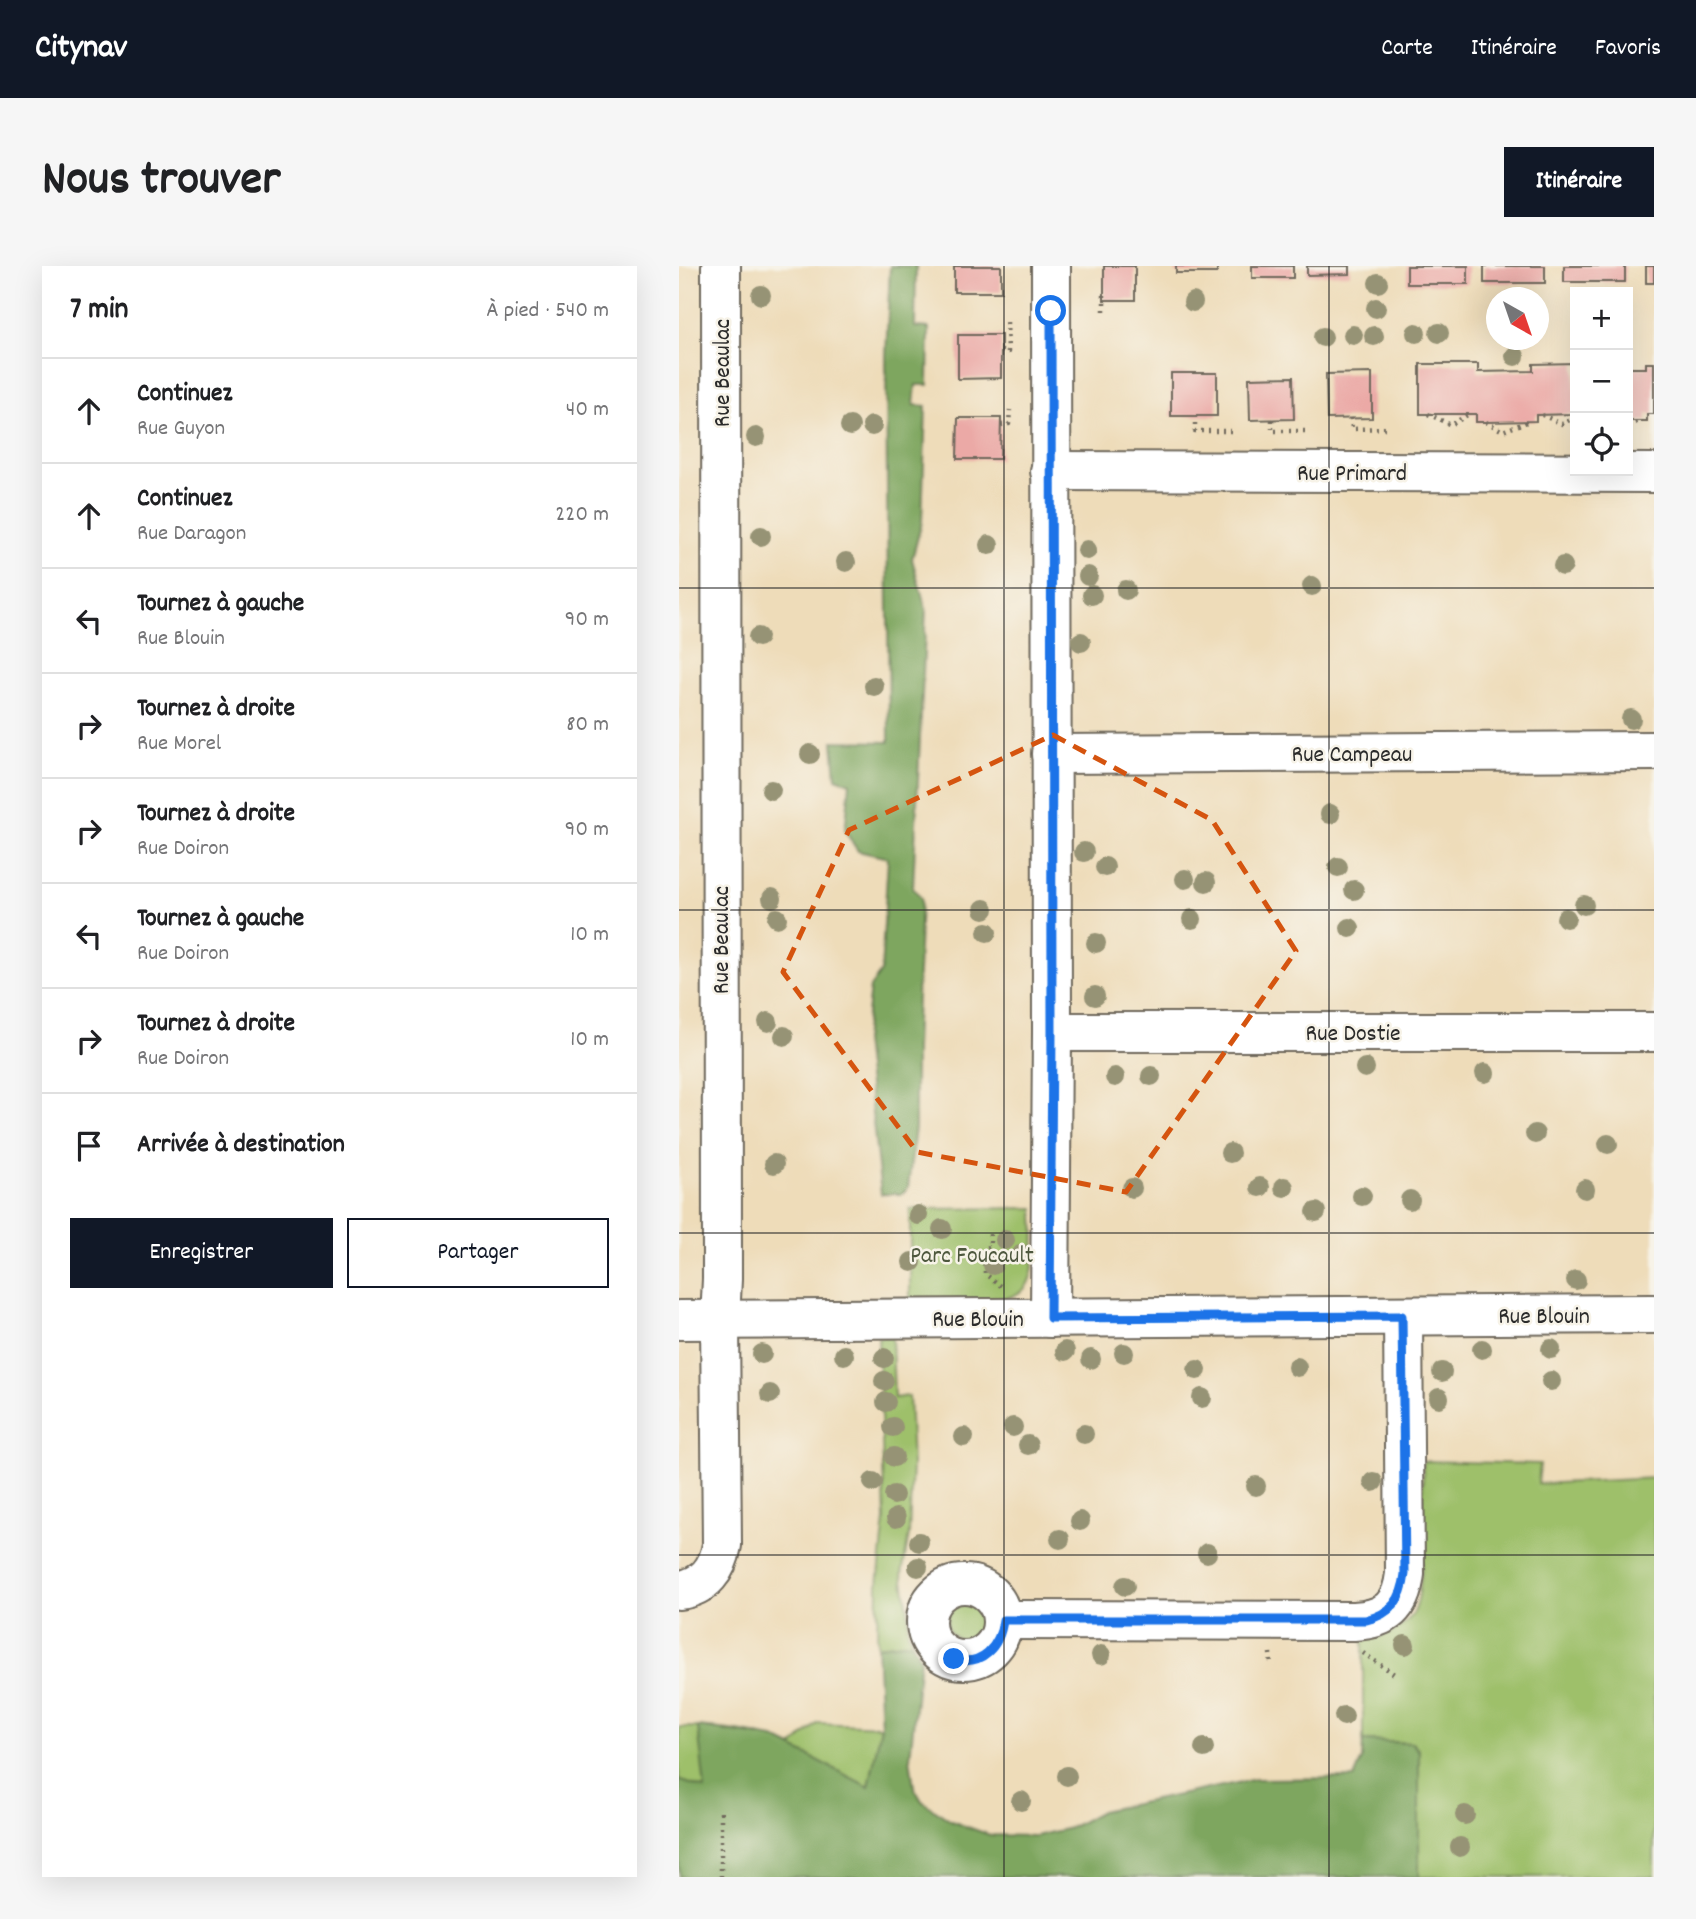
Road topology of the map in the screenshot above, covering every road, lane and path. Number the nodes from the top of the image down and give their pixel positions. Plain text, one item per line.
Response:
1 (721, 266) edge
2 (1051, 266) edge
3 (1104, 293) dead end
4 (1104, 312) dead end
5 (1007, 322) dead end
6 (1001, 351) dead end
7 (1010, 410) dead end
8 (1428, 414) dead end
9 (1469, 414) dead end
10 (1542, 415) dead end
11 (1195, 416) dead end
12 (1351, 418) dead end
13 (1272, 420) dead end
14 (1570, 420) edge
15 (1640, 421) dead end
16 (1486, 422) dead end
17 (1527, 422) dead end
18 (1633, 423) edge
19 (1001, 425) dead end
20 (1388, 428) dead end
21 (1306, 430) dead end
22 (1232, 431) dead end
23 (1050, 471) junction
24 (1654, 472) edge
25 (1654, 751) edge
26 (1051, 754) junction
27 (1052, 1032) junction
28 (1654, 1032) edge
29 (990, 1234) dead end
30 (1654, 1314) edge
31 (1402, 1316) junction
32 (1001, 1318) junction
33 (1050, 1318) junction
34 (679, 1320) edge
35 (720, 1320) junction
36 (679, 1590) edge
37 (1003, 1620) dead end
38 (1361, 1651) dead end
39 (1397, 1676) dead end
40 (721, 1812) dead end
41 (721, 1877) edge

1 - 35 street, Rue Beaulac
2 - 23 street
3 - 4 path
5 - 6 path
7 - 19 path
8 - 9 path
10 - 14 path
11 - 22 path
12 - 20 path
13 - 21 path
15 - 18 path
16 - 17 path
23 - 24 street, Rue Primard
23 - 26 street
25 - 26 street, Rue Campeau
26 - 27 street
27 - 28 street, Rue Dostie
27 - 33 street
29 - 32 path
30 - 31 street, Rue Blouin
31 - 33 street, Rue Blouin
31 - 37 street
32 - 33 street, Rue Blouin
32 - 35 street, Rue Blouin
34 - 35 street, Rue Blouin
35 - 36 street, Rue Beaulac
38 - 39 path
40 - 41 path

